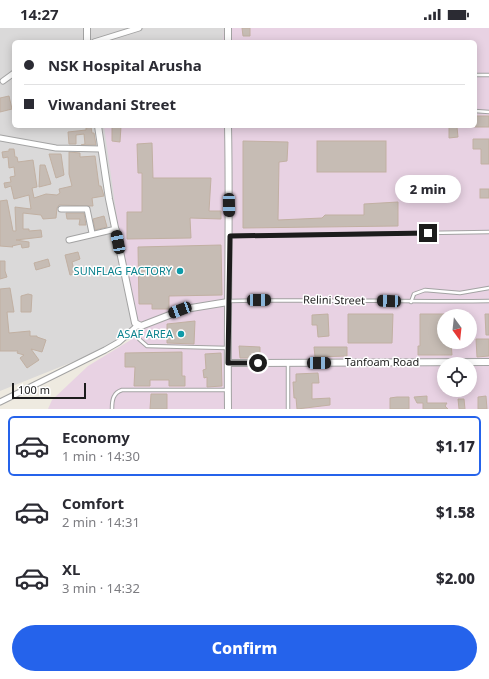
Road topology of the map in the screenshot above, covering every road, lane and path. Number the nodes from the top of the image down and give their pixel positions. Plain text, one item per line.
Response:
1 (87, 28) edge
2 (139, 28) edge
3 (228, 28) edge
4 (87, 40) edge
5 (100, 40) edge
6 (228, 40) edge
7 (12, 74) edge
8 (477, 75) edge
9 (489, 75) edge
10 (3, 81) dead end
11 (477, 111) edge
12 (489, 112) edge
13 (98, 128) edge
14 (228, 128) edge
15 (0, 138) edge
16 (101, 149) junction
17 (61, 209) dead end
18 (116, 229) junction
19 (489, 232) edge
20 (92, 233) junction
21 (230, 236) junction
22 (69, 240) dead end
23 (489, 288) edge
24 (489, 301) edge
25 (228, 302) junction
26 (411, 302) junction
27 (136, 327) junction
28 (227, 348) junction
29 (489, 362) edge
30 (228, 363) junction
31 (288, 363) junction
32 (228, 390) junction
33 (0, 402) edge
34 (112, 409) edge
35 (228, 409) edge
36 (288, 409) edge

1 - 4 street
2 - 5 street
3 - 6 street
7 - 10 street
8 - 9 lane
11 - 12 lane
13 - 16 street
14 - 21 street
15 - 16 street
16 - 18 street
17 - 20 street
18 - 20 street
18 - 27 street
19 - 21 lane
20 - 22 street
21 - 25 street
23 - 26 lane
24 - 26 lane, Relini Street
25 - 26 lane, Relini Street
25 - 27 street
25 - 28 street
27 - 28 lane
27 - 33 street
28 - 30 street
29 - 31 street, Tanfoam Road
30 - 31 street, Tanfoam Road
30 - 32 street
31 - 36 lane
32 - 34 lane
32 - 35 street

